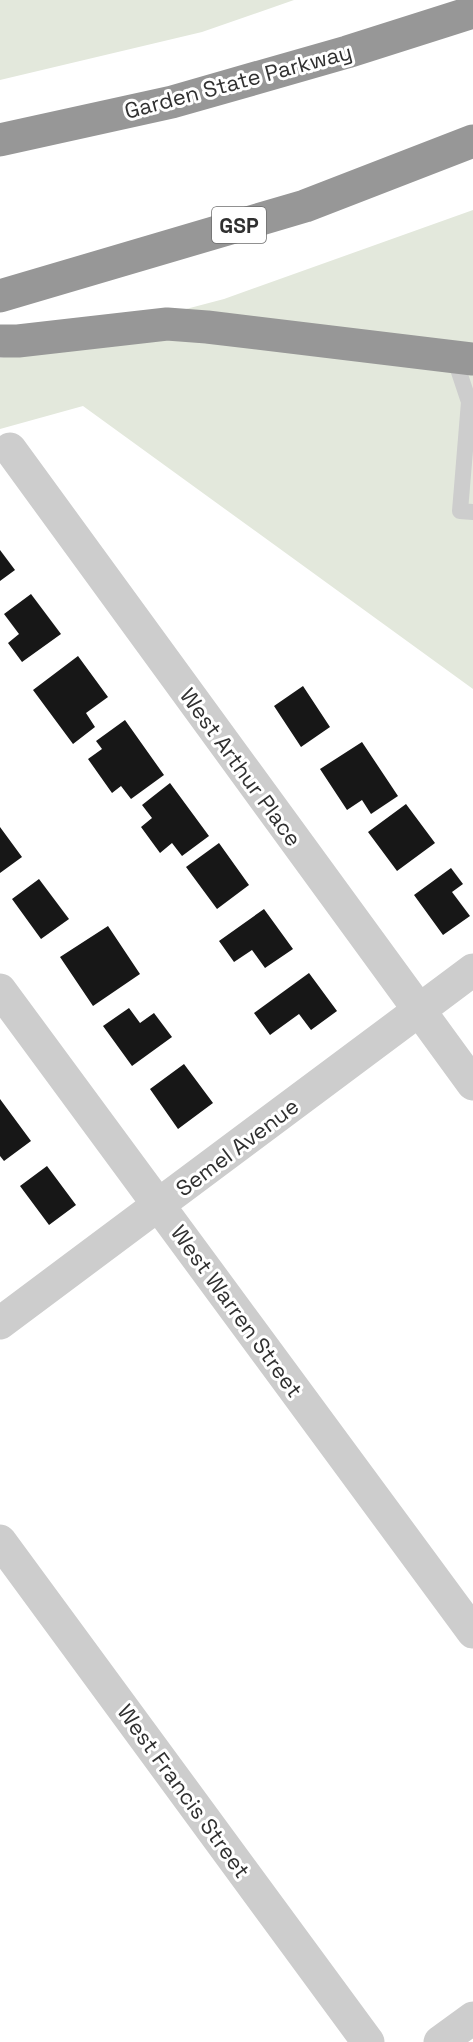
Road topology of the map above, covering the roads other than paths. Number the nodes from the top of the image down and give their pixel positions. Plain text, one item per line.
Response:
1 (473, 12) edge
2 (0, 140) edge
3 (473, 141) edge
4 (0, 296) edge
5 (0, 341) edge
6 (463, 358) edge
7 (471, 402) edge
8 (469, 441) edge
9 (10, 449) dead end
10 (468, 478) edge
11 (466, 512) edge
12 (473, 970) edge
13 (0, 990) edge
14 (418, 1009) junction
15 (473, 1084) edge
16 (159, 1206) junction
17 (0, 1323) edge
18 (0, 1541) edge
19 (473, 1632) edge
20 (473, 2018) edge
21 (368, 2042) edge
22 (440, 2042) edge

1 - 2 highway, Garden State Parkway
3 - 4 highway, GSP
5 - 6 highway
6 - 7 lane
7 - 8 lane
8 - 10 lane
9 - 14 street, West Arthur Place
10 - 11 lane
12 - 14 street, Semel Avenue
13 - 16 street, West Warren Street
14 - 15 street, West Arthur Place
14 - 16 street, Semel Avenue
16 - 17 street, Semel Avenue
16 - 19 street, West Warren Street
18 - 21 street, West Francis Street
20 - 22 street

